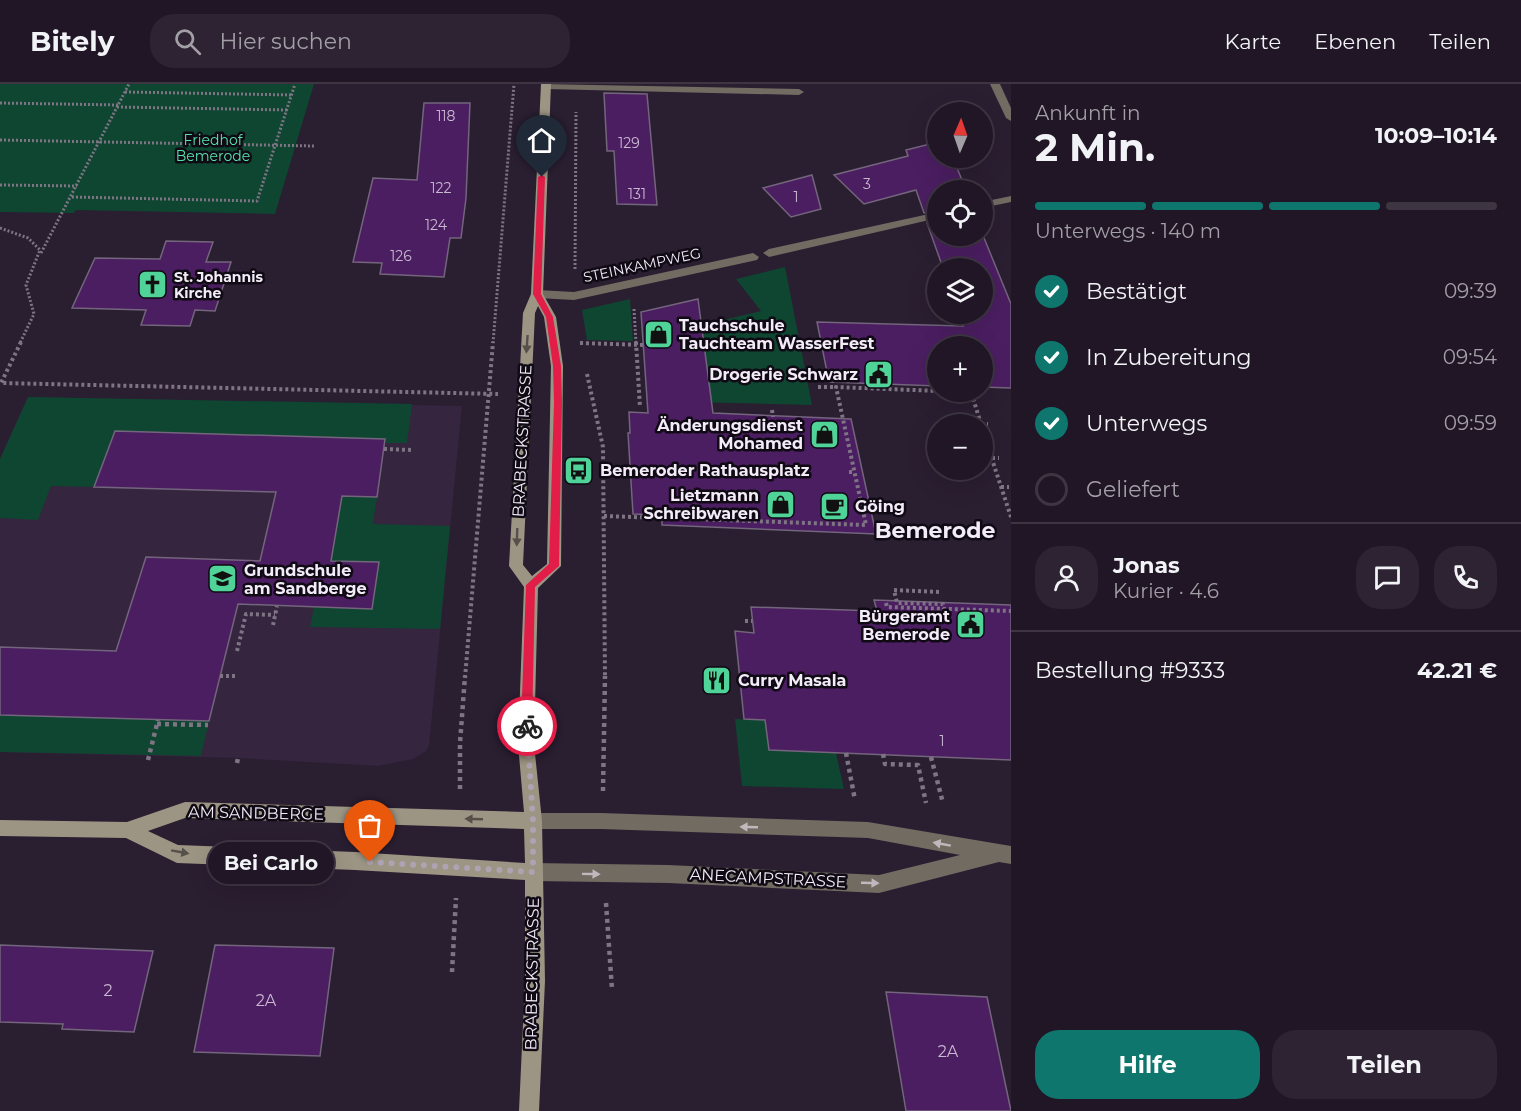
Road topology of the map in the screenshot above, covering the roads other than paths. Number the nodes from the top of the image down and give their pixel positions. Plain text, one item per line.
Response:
1 (995, 84) edge
2 (546, 85) edge
3 (799, 92) dead end
4 (1011, 118) edge
5 (1011, 199) edge
6 (993, 203) edge
7 (927, 217) edge
8 (769, 253) dead end
9 (753, 257) dead end
10 (537, 294) junction
11 (531, 585) junction
12 (533, 821) junction
13 (0, 828) edge
14 (127, 830) junction
15 (1006, 854) edge
16 (533, 872) junction
17 (529, 1111) edge

1 - 4 street
2 - 3 street
2 - 10 main road, BRABECKSTRASSE
5 - 6 street
7 - 8 street
9 - 10 street, STEINKAMPWEG
10 -> 11 main road, BRABECKSTRASSE
10 - 11 main road, BRABECKSTRASSE
11 - 12 main road, BRABECKSTRASSE
12 -> 14 main road, AM SANDBERGE
15 -> 12 street, ANECAMPSTRASSE
12 - 16 main road, BRABECKSTRASSE
13 - 14 main road, AM SANDBERGE
14 -> 16 main road, AM SANDBERGE
16 -> 15 street, ANECAMPSTRASSE
16 - 17 main road, BRABECKSTRASSE

